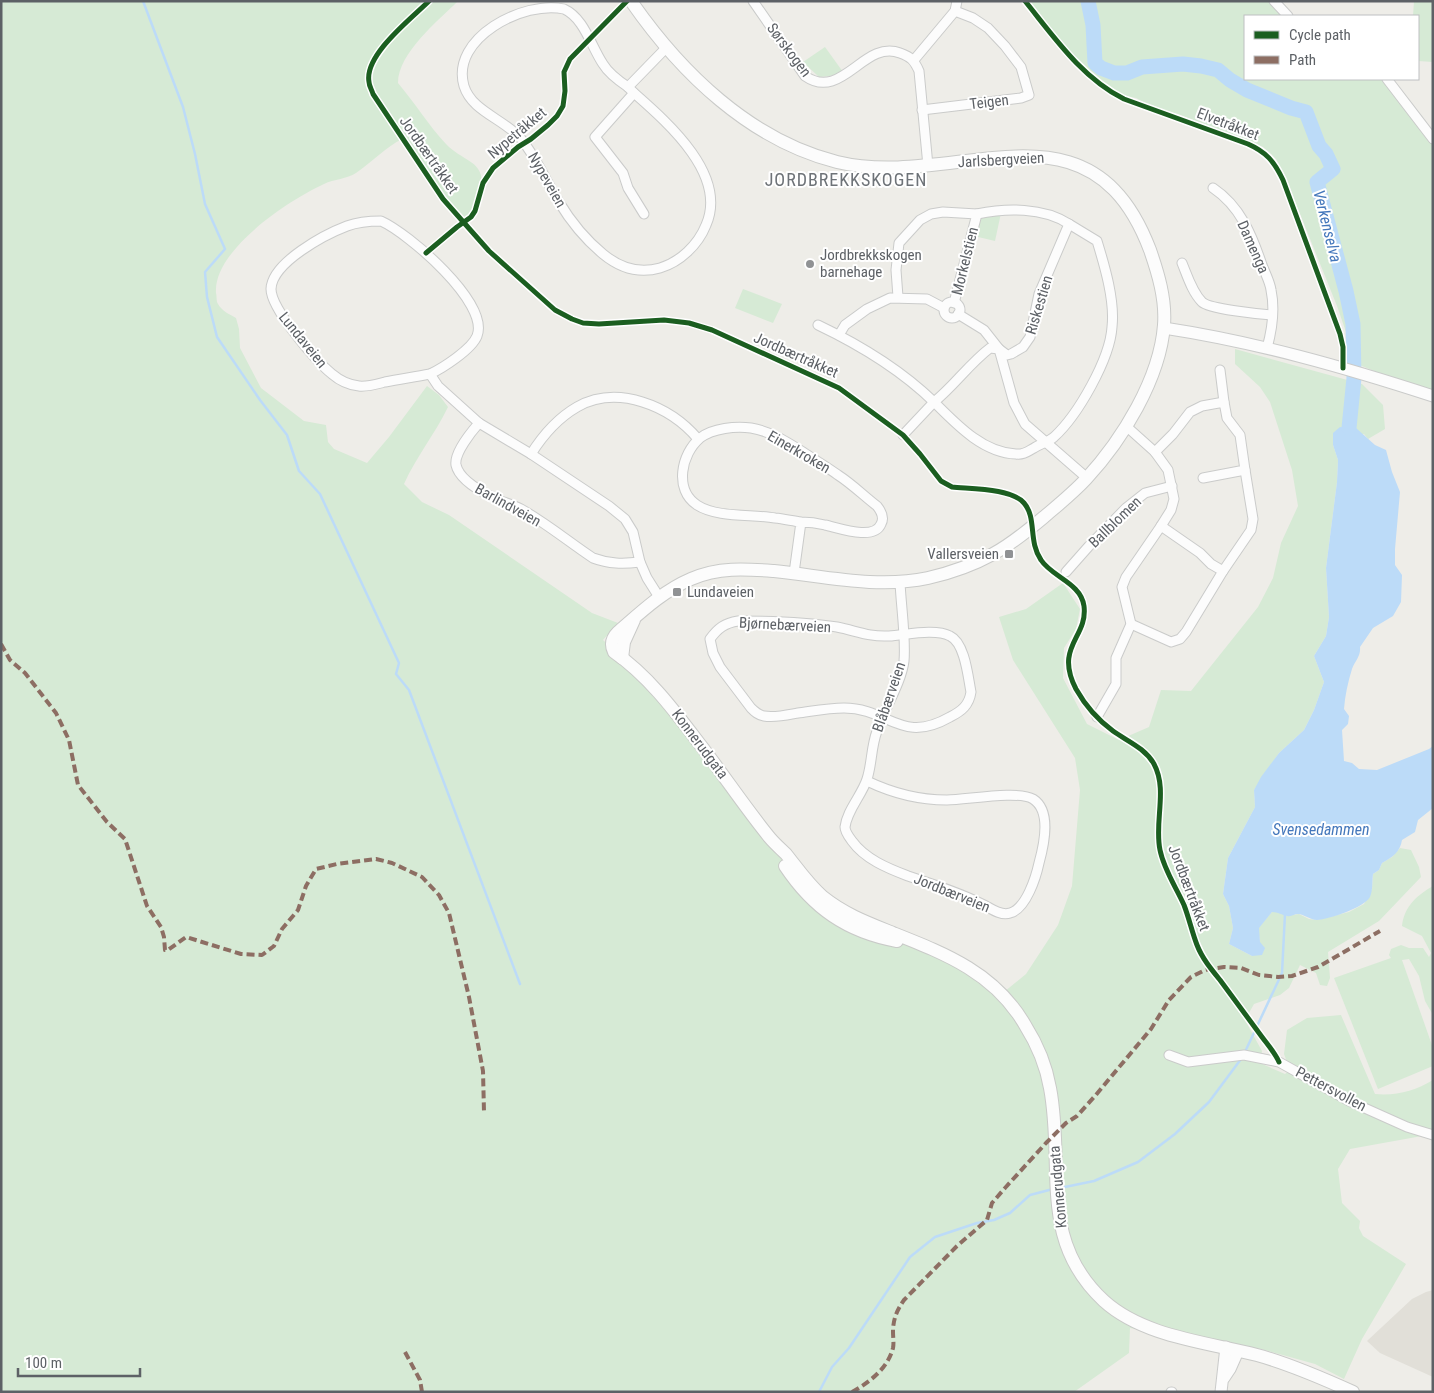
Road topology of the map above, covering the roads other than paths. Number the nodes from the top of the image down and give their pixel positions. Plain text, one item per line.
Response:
1 (630, 1) edge
2 (753, 1) edge
3 (957, 1) edge
4 (1274, 1) edge
5 (955, 11) junction
6 (1287, 15) edge
7 (666, 48) junction
8 (914, 60) junction
9 (1389, 80) edge
10 (631, 90) junction
11 (922, 110) junction
12 (1433, 140) edge
13 (928, 166) junction
14 (1213, 188) dead end
15 (644, 214) dead end
16 (977, 214) junction
17 (1069, 224) junction
18 (1182, 263) dead end
19 (898, 297) junction
20 (954, 303) junction
21 (944, 308) junction
22 (958, 314) junction
23 (1272, 315) junction
24 (818, 326) dead end
25 (1164, 328) junction
26 (839, 335) junction
27 (1268, 348) junction
28 (999, 349) junction
29 (1220, 370) dead end
30 (430, 374) junction
31 (1433, 396) edge
32 (934, 402) junction
33 (1224, 402) junction
34 (480, 423) junction
35 (1126, 426) junction
36 (903, 435) dead end
37 (698, 439) junction
38 (1046, 442) junction
39 (1155, 452) junction
40 (531, 454) junction
41 (1245, 470) junction
42 (1087, 478) junction
43 (1203, 478) dead end
44 (1172, 486) junction
45 (801, 522) junction
46 (1161, 526) junction
47 (640, 562) junction
48 (1223, 571) junction
49 (1066, 572) dead end
50 (794, 574) junction
51 (900, 582) junction
52 (659, 597) junction
53 (1131, 624) junction
54 (903, 635) junction
55 (882, 718) junction
56 (1097, 718) dead end
57 (867, 781) junction
58 (1169, 1055) dead end
59 (1433, 1135) edge
60 (1232, 1349) junction
61 (1221, 1392) edge
62 (1353, 1392) edge

1 - 7 main road, Jarlsbergveien
2 - 8 street, Sørskogen
3 - 5 street
4 - 6 street
5 - 8 street
5 - 11 street, Teigen
7 - 10 street
7 - 13 main road, Jarlsbergveien
8 - 11 street
9 - 12 street
10 - 10 street, Nypeveien
10 - 15 street
11 - 13 street
13 - 25 main road, Jarlsbergveien
14 - 23 street, Damenga
16 - 17 street
16 - 19 street, Morkelstien
16 - 20 street, Morkelstien
17 - 28 street, Riskestien
17 - 38 street
18 - 23 street
19 - 21 street
19 - 26 street
20 - 21 street
20 - 22 street
21 - 22 street
22 - 28 street
23 - 27 street, Damenga
24 - 26 street
25 - 27 street
25 - 35 main road
26 - 32 street
27 - 31 street
28 - 32 street, Riskestien
28 - 38 street
29 - 33 street
30 - 30 street, Lundaveien
30 - 34 street
32 - 36 street, Riskestien
32 - 38 street
33 - 39 street
33 - 41 street
34 - 40 street
34 - 47 street, Barlindveien
35 - 39 street
35 - 42 main road
37 - 40 street
37 - 45 street, Einerkroken
37 - 45 street, Einerkroken
38 - 42 street
39 - 44 street
40 - 47 street
41 - 43 street
41 - 48 street
42 - 51 main road
44 - 46 street
44 - 49 street, Ballblomen
45 - 50 street
46 - 48 street
46 - 53 street
47 - 52 street
48 - 53 street
50 - 51 main road
50 - 52 main road
51 - 54 street, Blåbærveien
52 - 60 main road, Konnerudgata
53 - 56 street
54 - 55 street, Blåbærveien
54 - 55 street
54 - 55 street, Bjørnebærveien
55 - 57 street, Blåbærveien
57 - 57 street, Jordbærveien
58 - 59 street, Pettersvollen
60 - 61 street
60 - 62 main road, Konnerudgata

